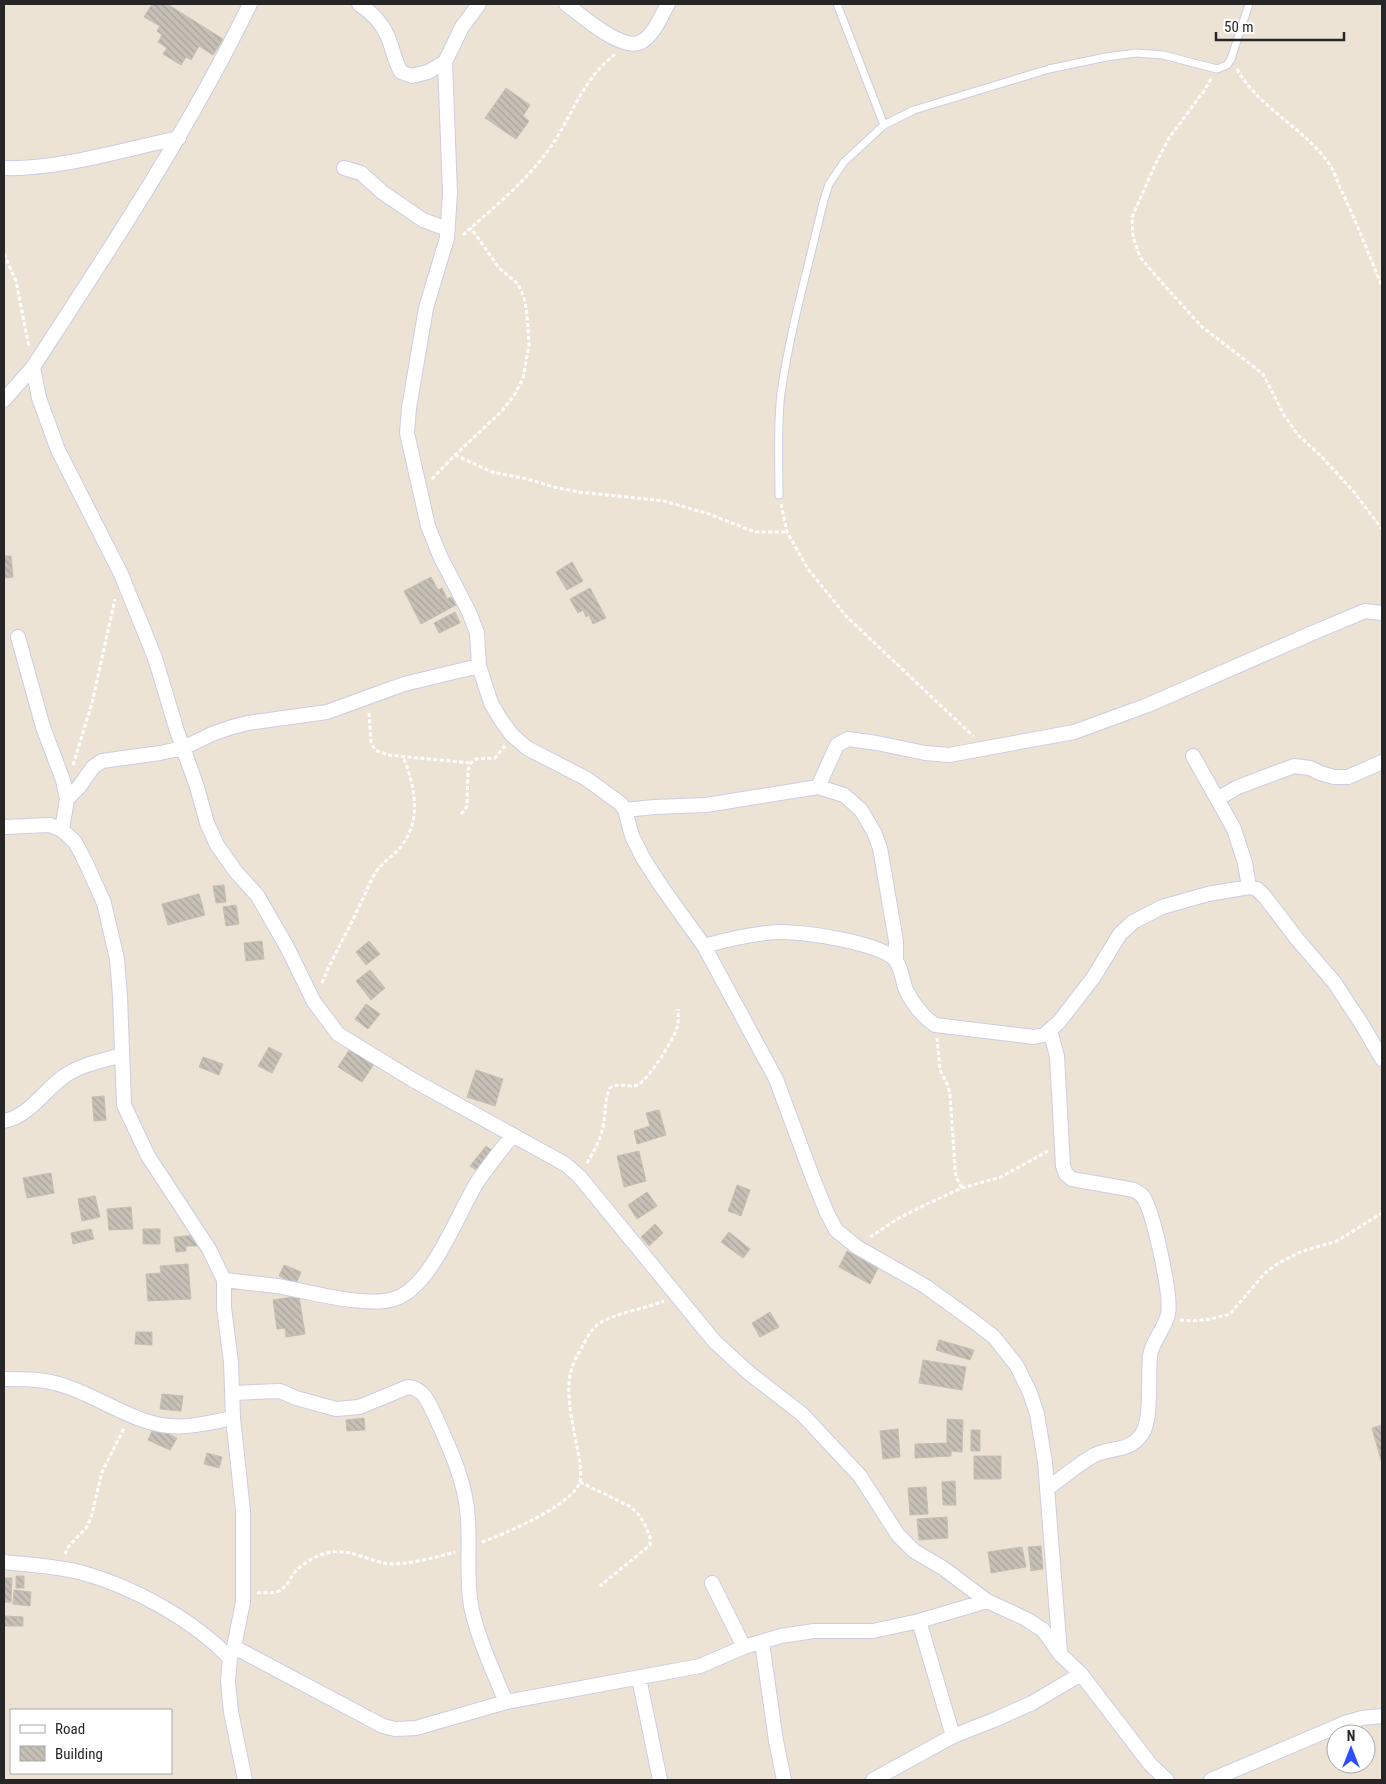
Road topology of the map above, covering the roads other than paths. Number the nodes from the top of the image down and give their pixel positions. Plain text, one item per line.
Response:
1 (250, 4) edge
2 (359, 4) edge
3 (479, 4) edge
4 (566, 4) edge
5 (668, 4) edge
6 (837, 4) edge
7 (1249, 4) edge
8 (445, 62) junction
9 (884, 126) junction
10 (179, 138) junction
11 (4, 168) edge
12 (344, 168) dead end
13 (447, 229) junction
14 (33, 367) junction
15 (4, 400) edge
16 (779, 495) road end
17 (1382, 613) edge
18 (18, 637) dead end
19 (479, 666) junction
20 (183, 748) junction
21 (1193, 756) dead end
22 (1382, 762) edge
23 (818, 787) junction
24 (67, 799) junction
25 (1217, 799) junction
26 (625, 810) junction
27 (4, 827) edge
28 (62, 830) junction
29 (1249, 887) junction
30 (704, 946) junction
31 (896, 960) junction
32 (1050, 1031) junction
33 (122, 1055) junction
34 (1382, 1059) edge
35 (4, 1121) edge
36 (513, 1135) junction
37 (224, 1280) junction
38 (4, 1379) edge
39 (233, 1393) junction
40 (233, 1418) junction
41 (1048, 1488) junction
42 (4, 1562) edge
43 (712, 1583) dead end
44 (987, 1601) junction
45 (919, 1621) junction
46 (762, 1642) junction
47 (744, 1647) junction
48 (232, 1652) junction
49 (1060, 1654) junction
50 (1081, 1674) junction
51 (639, 1678) junction
52 (506, 1702) junction
53 (1382, 1716) edge
54 (953, 1736) junction
55 (245, 1780) edge
56 (660, 1780) edge
57 (784, 1780) edge
58 (873, 1780) edge
59 (1166, 1780) edge
60 (1211, 1780) edge

1 - 10 street
2 - 8 street
3 - 8 street
4 - 5 street
6 - 9 lane
7 - 9 lane
8 - 13 street
9 - 16 lane
10 - 11 street
10 - 14 street
12 - 13 street
13 - 19 street
14 - 15 street
14 - 20 street
17 - 23 street
18 - 24 street
19 - 20 street
19 - 26 street
20 - 24 street
20 - 36 street
21 - 25 street
22 - 25 street
23 - 26 street
23 - 31 street
24 - 28 street
25 - 29 street
26 - 30 street
27 - 28 street
28 - 33 street
29 - 32 street
29 - 34 street
30 - 31 street
30 - 41 street
31 - 32 street
32 - 41 street
33 - 35 street
33 - 37 street
36 - 37 street
36 - 44 street
37 - 39 street
38 - 40 street
39 - 40 street
39 - 52 street
40 - 48 street
41 - 49 street
42 - 48 street
43 - 47 street
44 - 45 street
44 - 49 street
45 - 46 street
45 - 54 street
46 - 47 street
46 - 57 street
47 - 51 street
48 - 52 street
48 - 55 street
49 - 50 street
50 - 54 street
50 - 59 street
51 - 52 street
51 - 56 street
53 - 60 street
54 - 58 street

